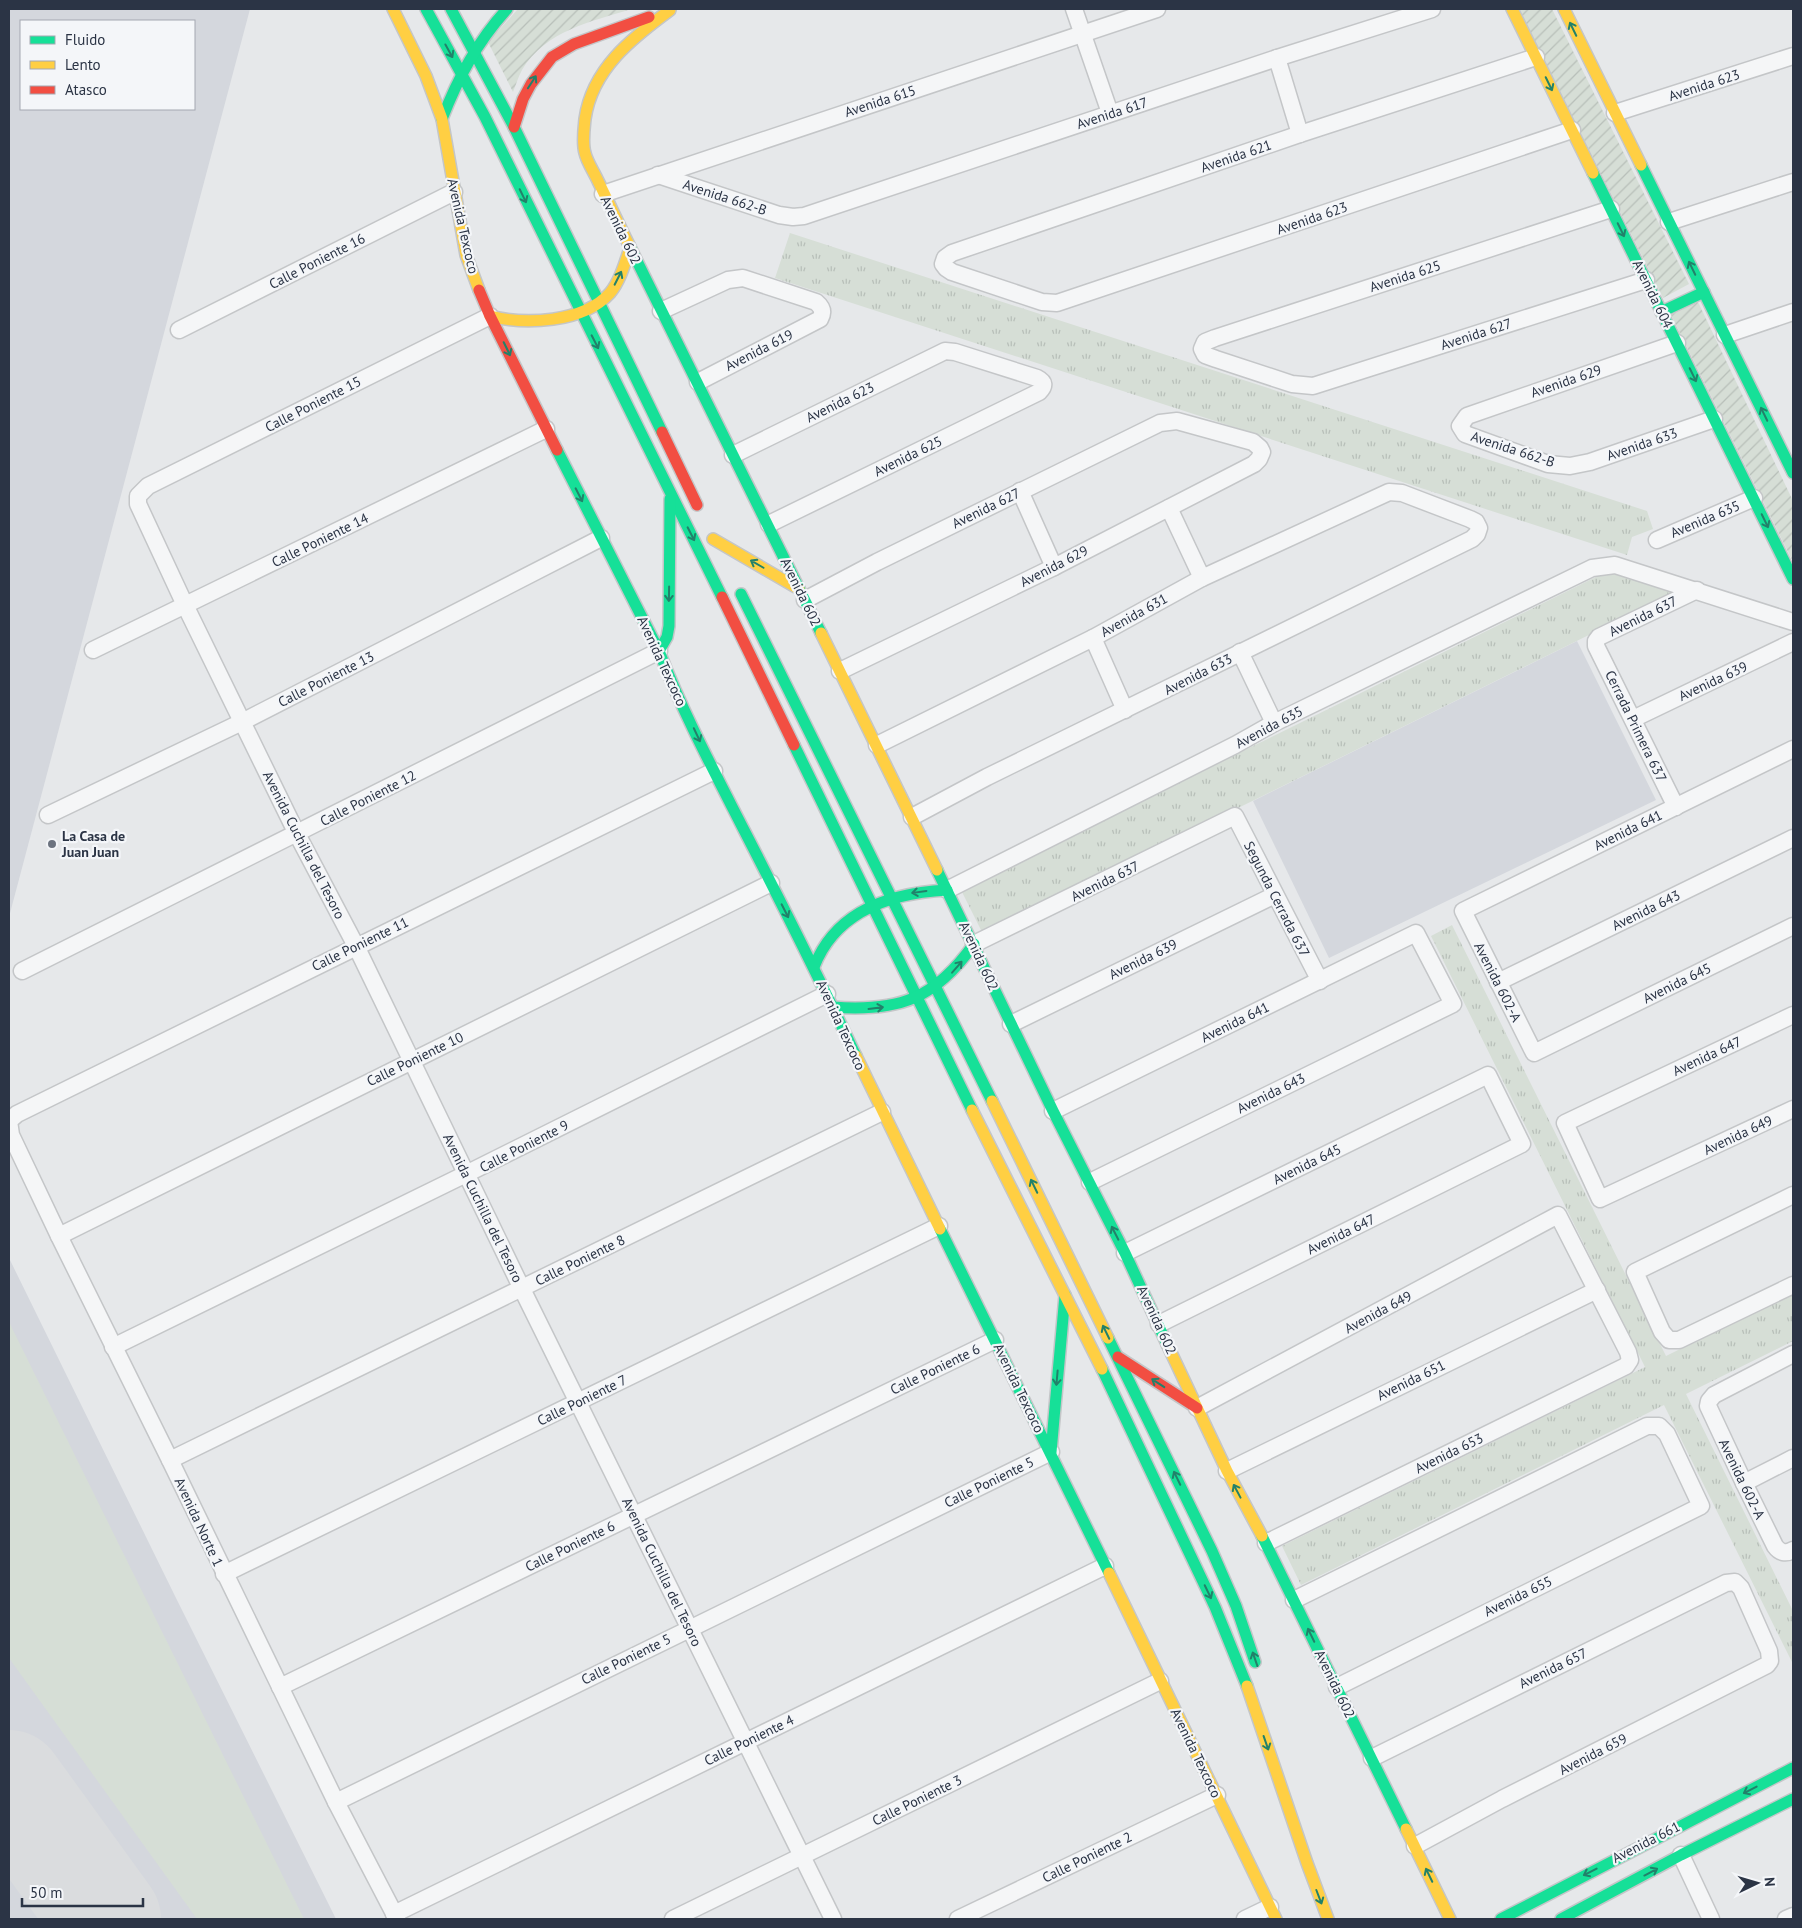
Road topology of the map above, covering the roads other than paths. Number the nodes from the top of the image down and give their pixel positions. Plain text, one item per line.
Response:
1 (393, 9) edge
2 (426, 9) edge
3 (451, 9) edge
4 (507, 9) edge
5 (672, 9) edge
6 (1074, 9) edge
7 (1157, 9) edge
8 (1432, 9) edge
9 (1512, 9) edge
10 (1564, 9) edge
11 (1083, 34) junction
12 (473, 50) junction
13 (1793, 56) edge
14 (1536, 57) junction
15 (1277, 58) junction
16 (461, 72) junction
17 (1110, 113) junction
18 (1615, 113) junction
19 (442, 119) junction
20 (514, 127) junction
21 (1572, 130) junction
22 (1300, 134) junction
23 (658, 175) junction
24 (1793, 182) edge
25 (454, 192) junction
26 (603, 194) junction
27 (1611, 209) junction
28 (793, 217) joint
29 (1669, 222) junction
30 (630, 248) junction
31 (943, 264) joint
32 (1646, 280) junction
33 (1704, 292) junction
34 (598, 303) junction
35 (661, 311) junction
36 (580, 312) junction
37 (1662, 312) junction
38 (1793, 312) edge
39 (490, 316) junction
40 (179, 330) dead end
41 (1725, 335) junction
42 (1677, 343) junction
43 (698, 382) junction
44 (1044, 384) joint
45 (1306, 386) joint
46 (1714, 419) junction
47 (1460, 426) joint
48 (546, 429) junction
49 (1786, 442) edge
50 (1262, 452) joint
51 (733, 455) junction
52 (1570, 466) joint
53 (1793, 474) edge
54 (1020, 491) junction
55 (670, 493) junction
56 (138, 496) joint
57 (1754, 498) junction
58 (1169, 508) junction
59 (700, 512) dead end
60 (769, 524) junction
61 (1479, 528) joint
62 (601, 538) junction
63 (1657, 540) dead end
64 (722, 557) dead end
65 (1054, 567) junction
66 (1592, 568) joint
67 (1202, 578) junction
68 (1793, 579) edge
69 (735, 583) dead end
70 (1697, 590) junction
71 (802, 595) junction
72 (185, 606) junction
73 (1793, 622) edge
74 (1093, 638) junction
75 (1793, 642) edge
76 (1596, 646) joint
77 (94, 650) dead end
78 (660, 651) junction
79 (1240, 652) junction
80 (840, 671) junction
81 (1125, 710) junction
82 (1633, 719) junction
83 (242, 722) junction
84 (1274, 724) junction
85 (877, 745) junction
86 (1793, 749) edge
87 (714, 771) junction
88 (1676, 807) junction
89 (48, 815) dead end
90 (1235, 816) joint
91 (912, 817) junction
92 (297, 834) junction
93 (1793, 838) edge
94 (771, 882) junction
95 (947, 890) junction
96 (1275, 896) junction
97 (892, 898) junction
98 (872, 906) junction
99 (1463, 911) joint
100 (1793, 926) edge
101 (974, 944) junction
102 (356, 946) junction
103 (814, 967) junction
104 (22, 971) dead end
105 (1320, 981) junction
106 (1498, 982) junction
107 (936, 986) junction
108 (918, 997) junction
109 (830, 1001) junction
110 (1453, 1004) joint
111 (1793, 1014) edge
112 (1011, 1024) junction
113 (1534, 1053) joint
114 (412, 1061) junction
115 (1793, 1109) edge
116 (1053, 1111) junction
117 (882, 1112) junction
118 (9, 1121) edge
119 (1522, 1144) joint
120 (466, 1174) junction
121 (1090, 1182) junction
122 (1793, 1195) edge
123 (1600, 1199) joint
124 (939, 1226) junction
125 (59, 1236) junction
126 (1125, 1253) junction
127 (1793, 1285) edge
128 (522, 1288) junction
129 (1596, 1290) junction
130 (1065, 1295) junction
131 (1159, 1324) junction
132 (995, 1340) junction
133 (113, 1347) junction
134 (1793, 1354) edge
135 (1118, 1357) junction
136 (578, 1403) junction
137 (1197, 1408) junction
138 (1051, 1452) junction
139 (1793, 1458) edge
140 (170, 1460) junction
141 (1227, 1471) junction
142 (1744, 1484) junction
143 (634, 1515) junction
144 (1266, 1544) junction
145 (1787, 1551) edge
146 (1104, 1566) junction
147 (224, 1574) junction
148 (1294, 1600) junction
149 (689, 1628) junction
150 (1770, 1661) joint
151 (1260, 1674) dead end
152 (1160, 1681) junction
153 (280, 1686) junction
154 (1337, 1686) junction
155 (746, 1741) junction
156 (1372, 1758) junction
157 (1793, 1768) edge
158 (1217, 1795) junction
159 (1793, 1799) edge
160 (336, 1802) junction
161 (1415, 1846) junction
162 (803, 1856) junction
163 (1681, 1856) junction
164 (1273, 1913) edge
165 (1793, 1916) edge
166 (396, 1917) edge
167 (673, 1919) edge
168 (833, 1919) edge
169 (958, 1919) edge
170 (1245, 1919) edge
171 (1328, 1919) edge
172 (1450, 1919) edge
173 (1501, 1919) edge
174 (1561, 1919) edge
175 (1711, 1919) edge
176 (1786, 1919) edge

1 - 19 main road, Avenida Texcoco
2 -> 16 main road
3 - 12 main road
4 - 12 main road
20 -> 5 main road
5 - 26 main road, Avenida 602
6 - 11 street
7 - 11 street, Avenida 615
8 - 15 street, Avenida 617
9 - 14 main road, Avenida 604
18 -> 10 main road
11 - 17 street
11 - 23 street, Avenida 615
12 - 16 main road
12 - 20 main road
13 - 18 street, Avenida 623
14 -> 21 main road, Avenida 604
14 - 22 street, Avenida 621
15 - 17 street, Avenida 617
15 - 22 street
16 - 19 main road
16 -> 36 main road
17 - 28 street, Avenida 617
18 - 29 main road
19 - 25 main road, Avenida Texcoco
20 - 34 main road
21 - 27 main road, Avenida 604
21 - 31 street, Avenida 623
22 - 31 street, Avenida 621
23 - 26 street, Avenida 615
23 - 28 street, Avenida 662-B
24 - 29 street
25 - 39 main road, Avenida Texcoco
25 - 40 street, Calle Poniente 16
26 - 30 main road, Avenida 602
27 -> 32 main road, Avenida 604
27 - 45 street, Avenida 625
33 -> 29 main road
34 -> 30 main road
30 - 35 main road, Avenida 602
32 - 37 main road, Avenida 604
32 - 45 street, Avenida 627
33 - 37 main road
33 - 41 main road
34 - 36 main road
34 - 59 main road
35 - 43 main road, Avenida 602
35 - 43 street, Avenida 619
36 - 39 main road
36 -> 55 main road
37 - 42 main road, Avenida 604
38 - 41 street
39 -> 48 main road, Avenida Texcoco
39 - 56 street, Calle Poniente 15
49 -> 41 main road
42 -> 46 main road, Avenida 604
42 - 47 street, Avenida 629
43 - 51 main road, Avenida 602
44 - 51 street, Avenida 623
44 - 60 street, Avenida 625
46 - 52 street, Avenida 633
46 - 57 main road, Avenida 604
47 - 52 street, Avenida 662-B
48 -> 62 main road, Avenida Texcoco
48 - 72 street, Calle Poniente 14
49 - 53 main road
50 - 54 street, Avenida 627
50 - 58 street, Avenida 629
51 - 60 main road, Avenida 602
54 - 65 street
54 - 71 street, Avenida 627
55 -> 78 main road
55 -> 98 main road
56 - 72 street, Avenida Cuchilla del Tesoro
57 - 63 street, Avenida 635
57 -> 68 main road, Avenida 604
58 - 65 street, Avenida 629
58 - 67 street
60 - 71 main road, Avenida 602
61 - 67 street, Avenida 631
61 - 79 street, Avenida 633
62 - 78 main road, Avenida Texcoco
62 - 83 street, Calle Poniente 13
71 -> 64 main road
65 - 80 street, Avenida 629
66 - 70 street, Avenida 637
66 - 84 street, Avenida 635
67 - 74 street, Avenida 631
69 - 97 main road
70 - 73 street, Avenida 637
70 - 76 street, Avenida 637
71 - 80 main road, Avenida 602
72 - 77 street, Calle Poniente 14
72 - 83 street, Avenida Cuchilla del Tesoro
74 - 81 street
74 - 85 street, Avenida 631
75 - 82 street, Avenida 639
76 - 82 street, Cerrada Primera 637
78 -> 87 main road, Avenida Texcoco
78 - 92 street, Calle Poniente 12
79 - 81 street, Avenida 633
79 - 84 street
80 - 85 main road, Avenida 602
81 - 91 street, Avenida 633
82 - 88 street, Cerrada Primera 637
83 - 89 street, Calle Poniente 13
83 - 92 street, Avenida Cuchilla del Tesoro
84 - 95 street, Avenida 635
85 - 91 main road, Avenida 602
86 - 88 street, Avenida 641
87 - 94 main road, Avenida Texcoco
87 - 102 street, Calle Poniente 11
88 - 99 street, Avenida 641
90 - 96 street, Segunda Cerrada 637
90 - 101 street, Avenida 637
91 - 95 main road, Avenida 602
92 - 102 street, Avenida Cuchilla del Tesoro
92 - 104 street, Calle Poniente 12
93 - 106 street, Avenida 643
94 -> 103 main road, Avenida Texcoco
94 - 114 street, Calle Poniente 10
95 -> 97 main road
95 - 101 main road, Avenida 602
96 - 105 street, Segunda Cerrada 637
96 - 112 street, Avenida 639
97 - 98 main road
97 - 107 main road
98 - 103 main road
98 - 108 main road
99 - 106 street, Avenida 602-A
100 - 113 street, Avenida 645
107 -> 101 main road
101 - 112 main road, Avenida 602
102 - 114 street, Avenida Cuchilla del Tesoro
102 - 118 street, Calle Poniente 11
103 - 109 main road, Avenida Texcoco
105 - 110 street, Avenida 641
105 - 116 street, Avenida 641
106 - 113 street, Avenida 602-A
107 - 108 main road
135 -> 107 main road
109 -> 108 main road
108 - 130 main road
109 - 117 main road, Avenida Texcoco
109 - 120 street, Calle Poniente 9
110 - 121 street, Avenida 643
111 - 123 street, Avenida 647
112 - 116 main road, Avenida 602
114 - 120 street, Avenida Cuchilla del Tesoro
114 - 125 street, Calle Poniente 10
115 - 123 street, Avenida 649
116 - 121 main road, Avenida 602
117 - 124 main road, Avenida Texcoco
117 - 128 street, Calle Poniente 8
118 - 125 street, Avenida Norte 1
119 - 126 street, Avenida 645
119 - 131 street, Avenida 647
120 - 128 street, Avenida Cuchilla del Tesoro
120 - 133 street, Calle Poniente 9
126 -> 121 main road, Avenida 602
122 - 127 street
124 - 132 main road, Avenida Texcoco
124 - 136 street, Calle Poniente 7
125 - 133 street, Avenida Norte 1
126 - 131 main road, Avenida 602
128 - 136 street, Avenida Cuchilla del Tesoro
128 - 140 street, Calle Poniente 8
129 - 137 street, Avenida 649
129 - 141 street, Avenida 651
129 - 144 street, Avenida 653
130 -> 138 main road
130 -> 171 main road
131 - 137 main road, Avenida 602
132 - 138 main road, Avenida Texcoco
132 - 143 street, Calle Poniente 6
133 - 140 street, Avenida Norte 1
134 - 142 street, Avenida 602-A
137 -> 135 main road
151 -> 135 main road
136 - 143 street, Avenida Cuchilla del Tesoro
136 - 147 street, Calle Poniente 7
137 - 141 main road, Avenida 602
138 - 146 main road, Avenida Texcoco
138 - 149 street, Calle Poniente 5
139 - 142 street
140 - 147 street, Avenida Norte 1
144 -> 141 main road, Avenida 602
142 - 145 street, Avenida 602-A
143 - 149 street, Avenida Cuchilla del Tesoro
143 - 153 street, Calle Poniente 6
144 - 148 main road, Avenida 602
146 - 152 main road, Avenida Texcoco
146 - 155 street, Calle Poniente 4
147 - 153 street, Avenida Norte 1
154 -> 148 main road, Avenida 602
148 - 154 street, Avenida 655
149 - 155 street, Avenida Cuchilla del Tesoro
149 - 160 street, Calle Poniente 5
150 - 156 street, Avenida 657
150 - 161 street, Avenida 659
152 - 158 main road, Avenida Texcoco
152 - 162 street, Calle Poniente 3
153 - 160 street, Avenida Norte 1
154 - 156 main road, Avenida 602
155 - 162 street, Avenida Cuchilla del Tesoro
155 - 166 street, Calle Poniente 4
156 - 161 main road, Avenida 602
157 -> 173 main road, Avenida 661
158 - 164 main road, Avenida Texcoco
158 - 169 street, Calle Poniente 2
159 - 163 main road, Avenida 661
160 - 166 street, Avenida Norte 1
172 -> 161 main road, Avenida 602
162 - 167 street, Calle Poniente 3
162 - 168 street, Avenida Cuchilla del Tesoro
174 -> 163 main road, Avenida 661
163 - 175 street
164 - 170 street
165 - 176 street

